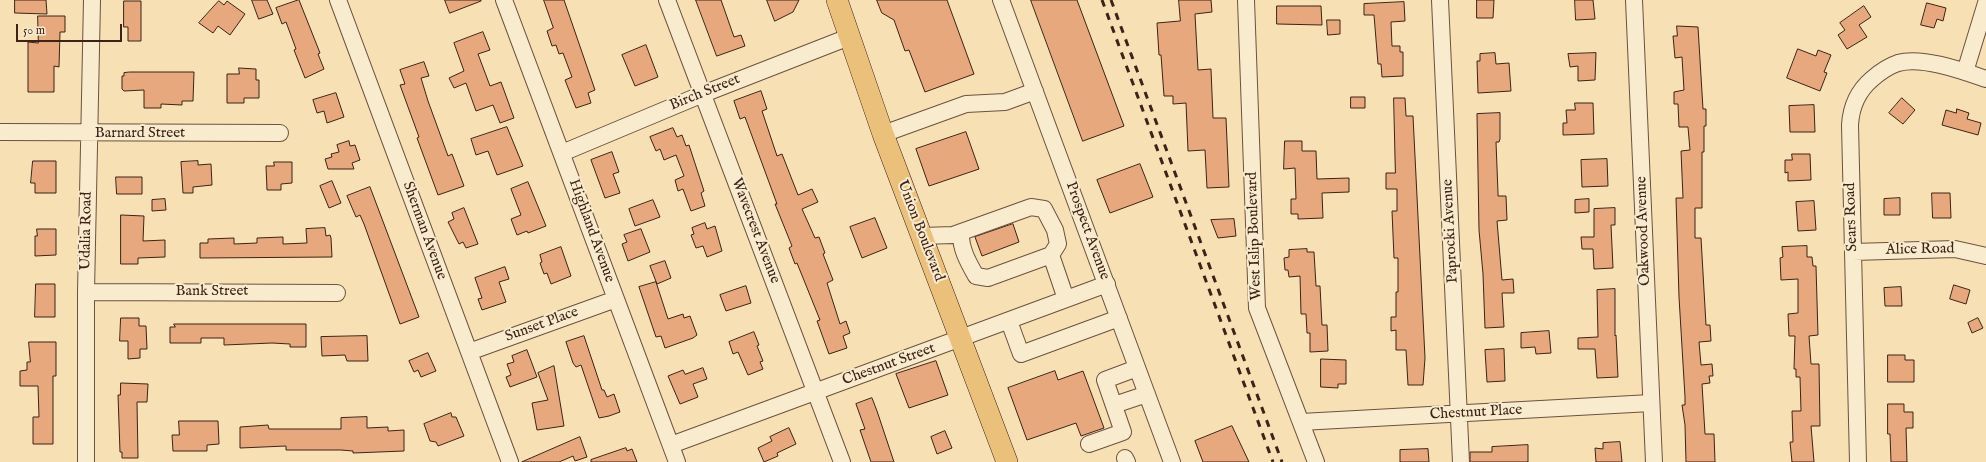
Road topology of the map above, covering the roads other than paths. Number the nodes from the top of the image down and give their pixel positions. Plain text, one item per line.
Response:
1 (92, 0) edge
2 (338, 0) edge
3 (504, 0) edge
4 (668, 0) edge
5 (837, 0) edge
6 (1002, 0) edge
7 (1246, 0) edge
8 (1440, 0) edge
9 (1634, 0) edge
10 (1986, 3) edge
11 (849, 37) junction
12 (1965, 72) junction
13 (1986, 78) edge
14 (1035, 91) junction
15 (703, 94) junction
16 (0, 132) edge
17 (280, 133) dead end
18 (90, 134) junction
19 (883, 134) junction
20 (562, 153) junction
21 (961, 232) junction
22 (922, 236) junction
23 (1853, 252) junction
24 (1051, 255) junction
25 (1986, 256) edge
26 (1107, 284) junction
27 (86, 292) junction
28 (337, 293) dead end
29 (616, 299) junction
30 (1066, 299) junction
31 (1119, 318) junction
32 (1009, 321) junction
33 (962, 339) junction
34 (469, 352) junction
35 (1137, 368) junction
36 (817, 392) junction
37 (1147, 394) junction
38 (1651, 403) junction
39 (1114, 406) junction
40 (1459, 414) junction
41 (1301, 422) junction
42 (1089, 444) dead end
43 (671, 445) junction
44 (86, 462) edge
45 (510, 462) edge
46 (677, 462) edge
47 (842, 462) edge
48 (1007, 462) edge
49 (1172, 462) edge
50 (1316, 462) edge
51 (1461, 462) edge
52 (1654, 462) edge
53 (1858, 462) edge

1 - 18 street, Udalia Road
2 - 34 street, Sherman Avenue
3 - 20 street, Highland Avenue
4 - 15 street, Wavecrest Avenue
5 - 11 main road, Union Boulevard
6 - 14 street, Prospect Avenue
7 - 41 street, West Islip Boulevard
8 - 40 street, Paprocki Avenue
9 - 38 street, Oakwood Avenue
10 - 12 street
11 - 15 street, Birch Street
11 - 19 main road, Union Boulevard
12 - 13 street, Sears Road
12 - 23 street, Sears Road
14 - 19 street
14 - 26 street, Prospect Avenue
15 - 20 street, Birch Street
15 - 36 street, Wavecrest Avenue
16 - 18 street, Barnard Street
17 - 18 street, Barnard Street
18 - 27 street, Udalia Road
19 - 22 main road, Union Boulevard
20 - 29 street, Highland Avenue
21 - 22 street
21 - 24 street
21 - 24 street
22 - 33 main road, Union Boulevard
23 - 25 street, Alice Road
23 - 53 street, Sears Road
24 - 30 street
26 - 30 street, Chestnut Street
26 - 31 street, Prospect Avenue
27 - 28 street, Bank Street
27 - 44 street, Udalia Road
29 - 34 street, Sunset Place
29 - 43 street, Highland Avenue
30 - 32 street, Chestnut Street
31 - 32 street
31 - 35 street, Prospect Avenue
32 - 33 street, Chestnut Street
33 - 36 street, Chestnut Street
33 - 48 main road, Union Boulevard
34 - 45 street, Sherman Avenue
35 - 37 street, Prospect Avenue
35 - 39 street
36 - 43 street, Chestnut Street
36 - 47 street, Wavecrest Avenue
37 - 39 street
37 - 49 street, Prospect Avenue
38 - 40 street, Chestnut Place
38 - 52 street, Oakwood Avenue
39 - 42 street
40 - 41 street, Chestnut Place
40 - 51 street, Paprocki Avenue
41 - 50 street, West Islip Boulevard
43 - 46 street, Highland Avenue

